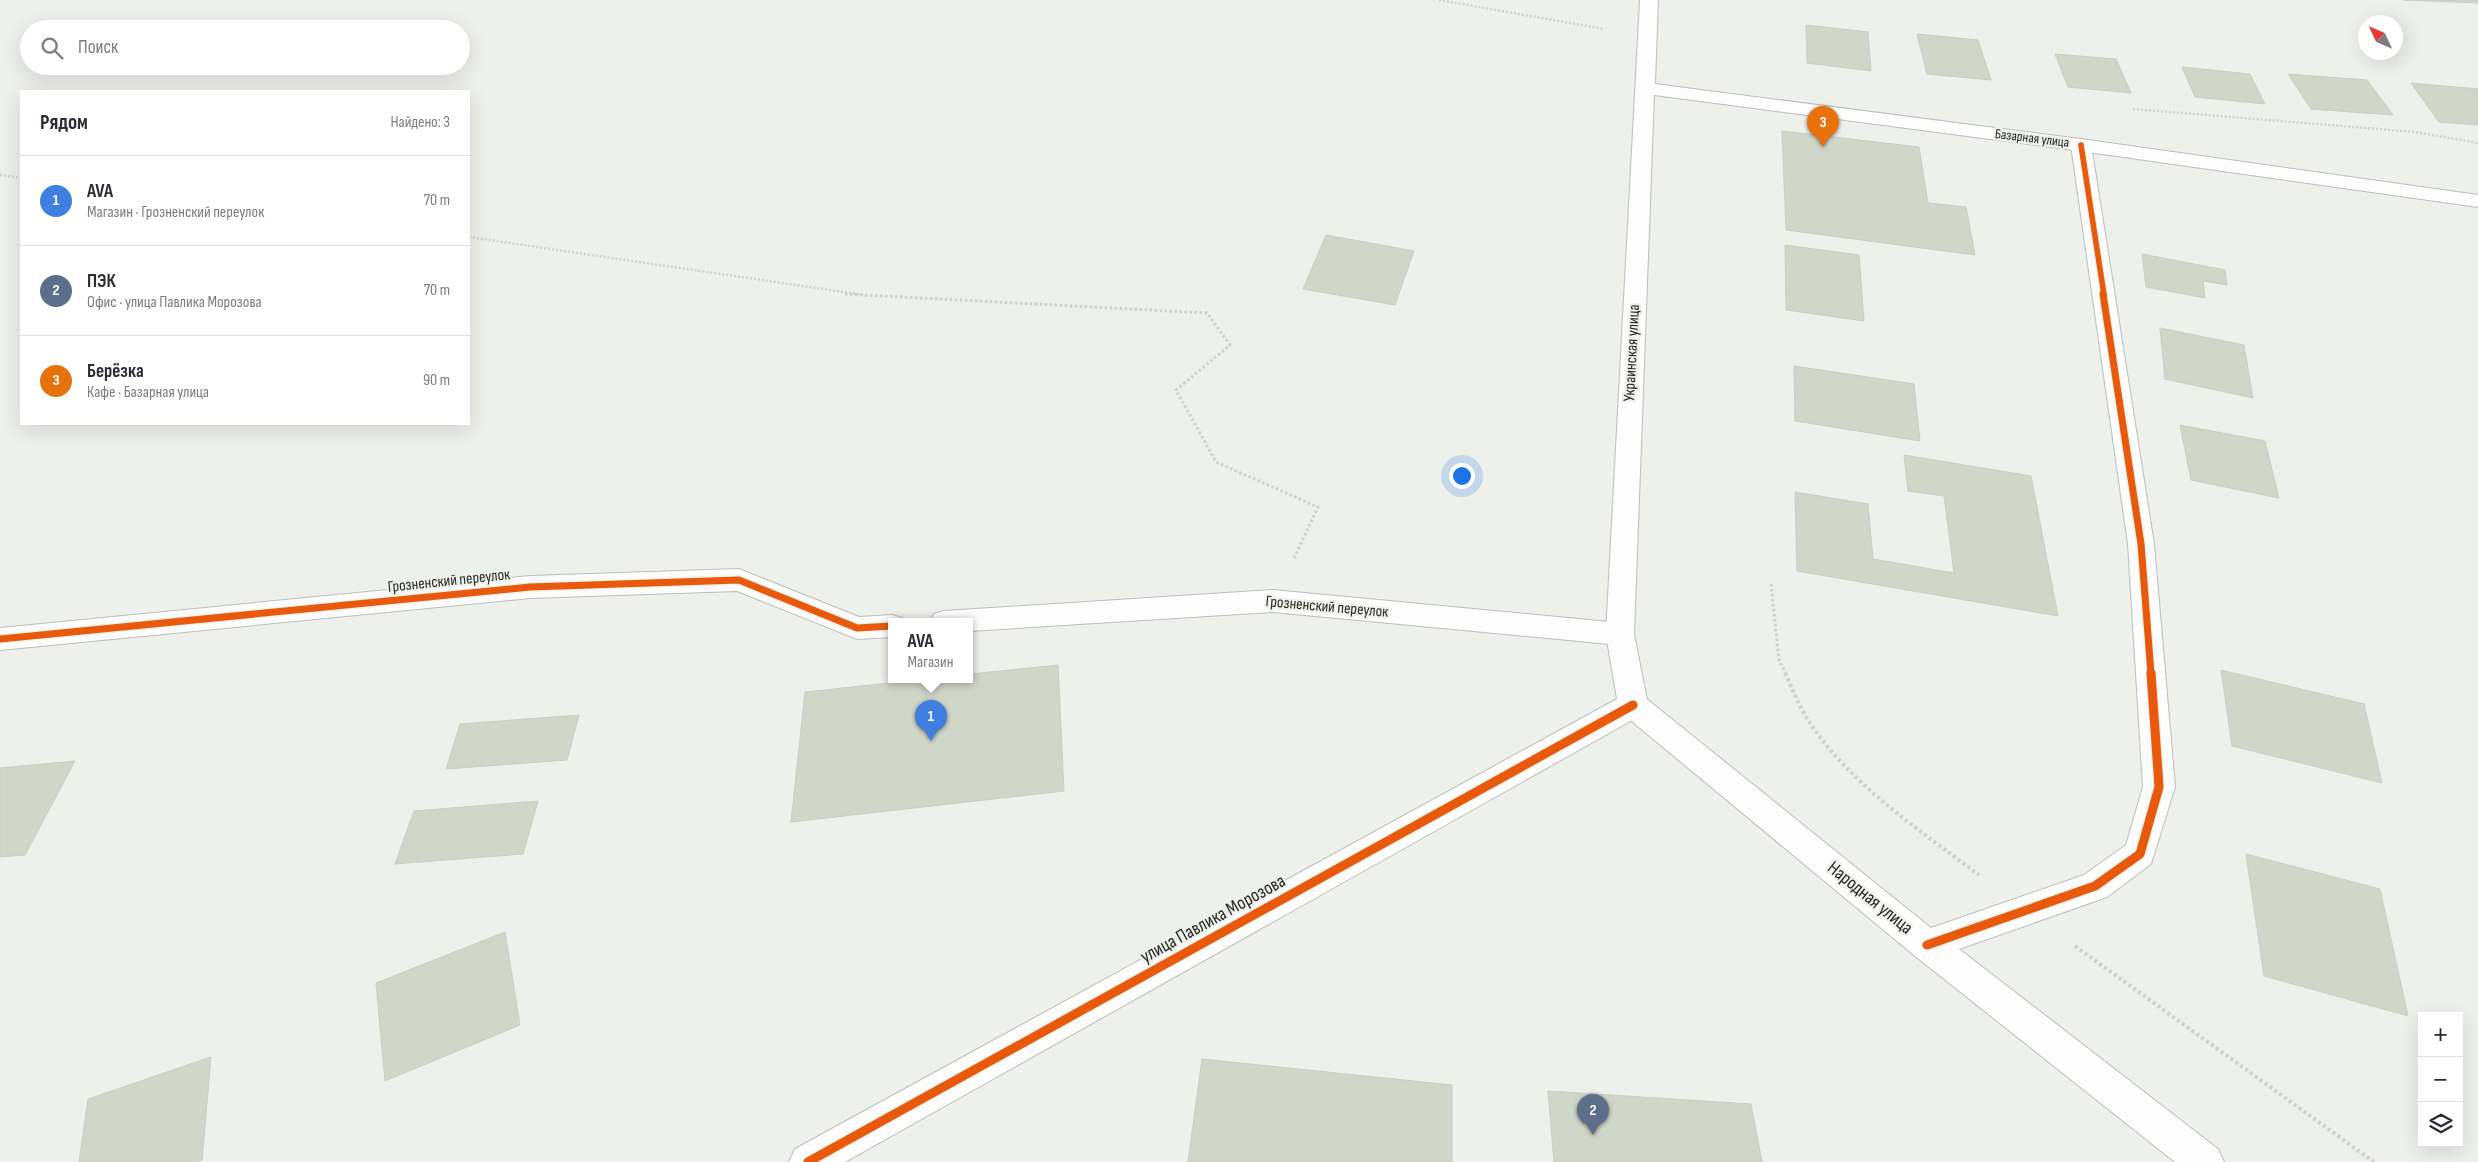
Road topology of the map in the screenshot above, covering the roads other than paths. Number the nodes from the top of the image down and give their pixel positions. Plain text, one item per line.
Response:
1 (1649, 0) edge
2 (1644, 88) junction
3 (2081, 144) junction
4 (2478, 201) edge
5 (973, 620) edge
6 (888, 626) edge
7 (1620, 634) junction
8 (0, 639) edge
9 (1633, 705) junction
10 (1927, 944) junction
11 (808, 1162) edge
12 (2206, 1162) edge

1 - 2 street, Украинская улица
2 - 3 street, Базарная улица
2 - 7 street, Украинская улица
3 - 4 street, Базарная улица
3 - 10 street
5 - 7 street, Грозненский переулок
6 - 8 street, Грозненский переулок
7 - 9 street, Украинская улица
9 - 10 street, Народная улица
9 - 11 street, улица Павлика Морозова
10 - 12 street, Народная улица

